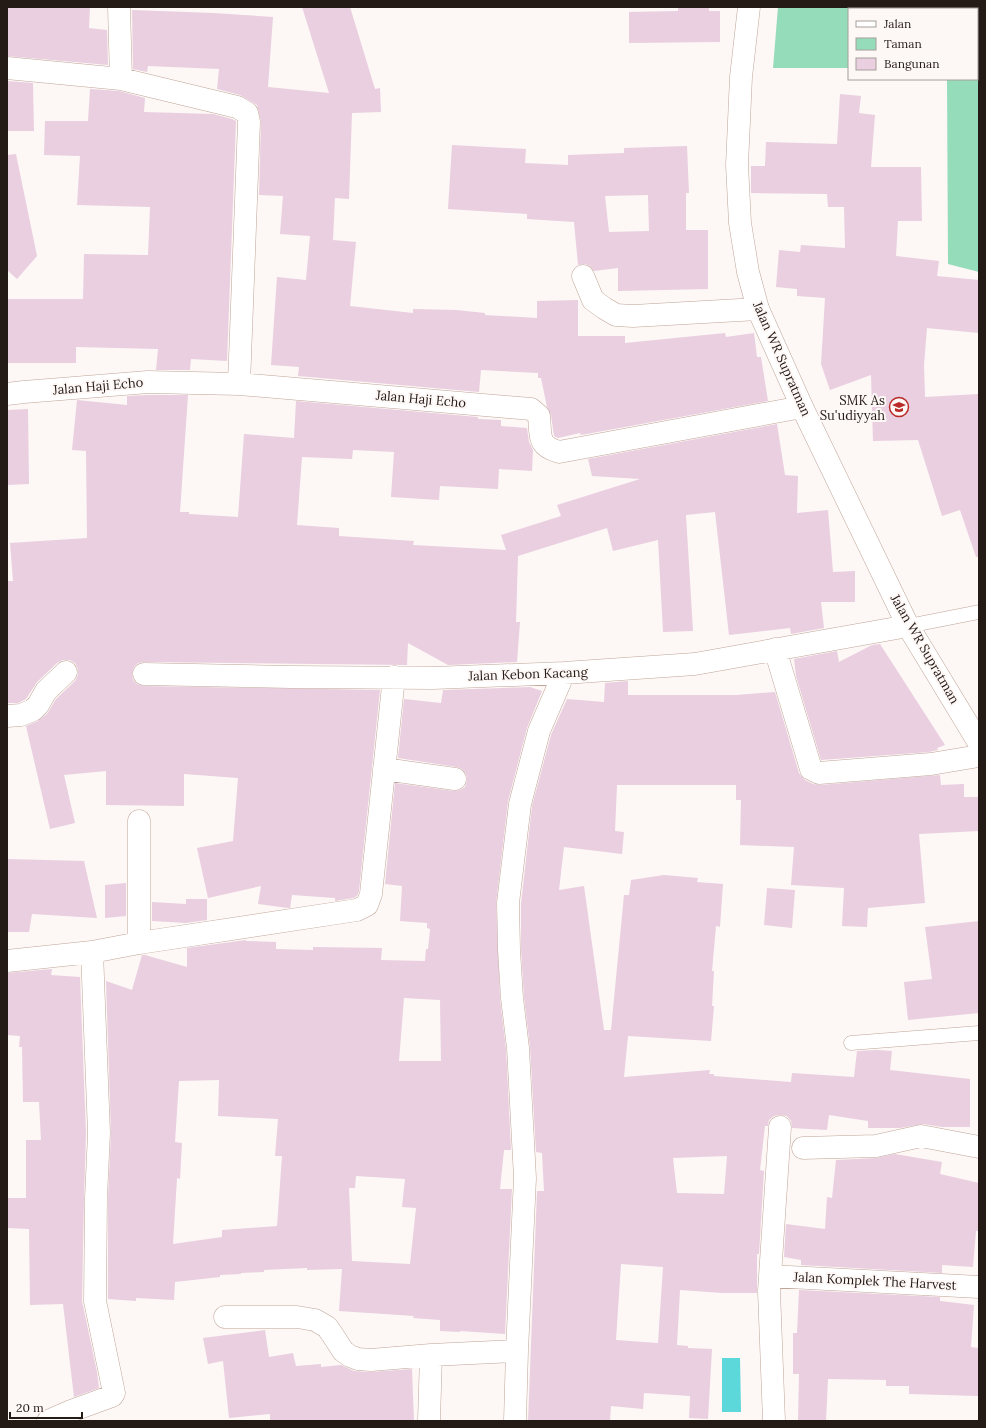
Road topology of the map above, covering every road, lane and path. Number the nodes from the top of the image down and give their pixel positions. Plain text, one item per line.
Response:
1 (119, 7) edge
2 (748, 7) edge
3 (7, 68) edge
4 (121, 79) junction
5 (583, 276) dead end
6 (758, 309) junction
7 (239, 384) junction
8 (7, 394) edge
9 (802, 407) junction
10 (979, 612) edge
11 (908, 626) junction
12 (775, 650) junction
13 (66, 672) dead end
14 (564, 673) junction
15 (144, 674) dead end
16 (394, 677) junction
17 (7, 716) edge
18 (979, 743) edge
19 (979, 756) edge
20 (384, 769) junction
21 (455, 779) dead end
22 (139, 821) dead end
23 (139, 943) junction
24 (92, 952) junction
25 (7, 961) edge
26 (979, 1033) edge
27 (851, 1043) dead end
28 (780, 1127) dead end
29 (979, 1147) edge
30 (803, 1148) dead end
31 (770, 1276) junction
32 (979, 1287) edge
33 (225, 1317) dead end
34 (517, 1351) junction
35 (431, 1355) junction
36 (48, 1421) edge
37 (430, 1421) edge
38 (515, 1421) edge
39 (774, 1421) edge

1 - 4 street
2 - 6 street, Jalan WR Supratman
3 - 4 street
4 - 7 street
5 - 6 street
6 - 9 street, Jalan WR Supratman
7 - 8 street, Jalan Haji Echo
7 - 9 street, Jalan Haji Echo
9 - 11 street, Jalan WR Supratman
10 - 11 lane
11 - 12 street, Jalan Kebon Kacang
11 - 18 street, Jalan WR Supratman
12 - 14 street, Jalan Kebon Kacang
12 - 19 street
13 - 17 street
14 - 16 street, Jalan Kebon Kacang
14 - 34 street
15 - 16 street, Jalan Kebon Kacang
16 - 20 street
20 - 21 street
20 - 23 street
22 - 23 street
23 - 24 street
24 - 25 street
24 - 36 street
26 - 27 lane
28 - 31 street
29 - 30 street
31 - 32 street, Jalan Komplek The Harvest
31 - 39 street
33 - 35 street
34 - 35 street
34 - 38 street
35 - 37 street

